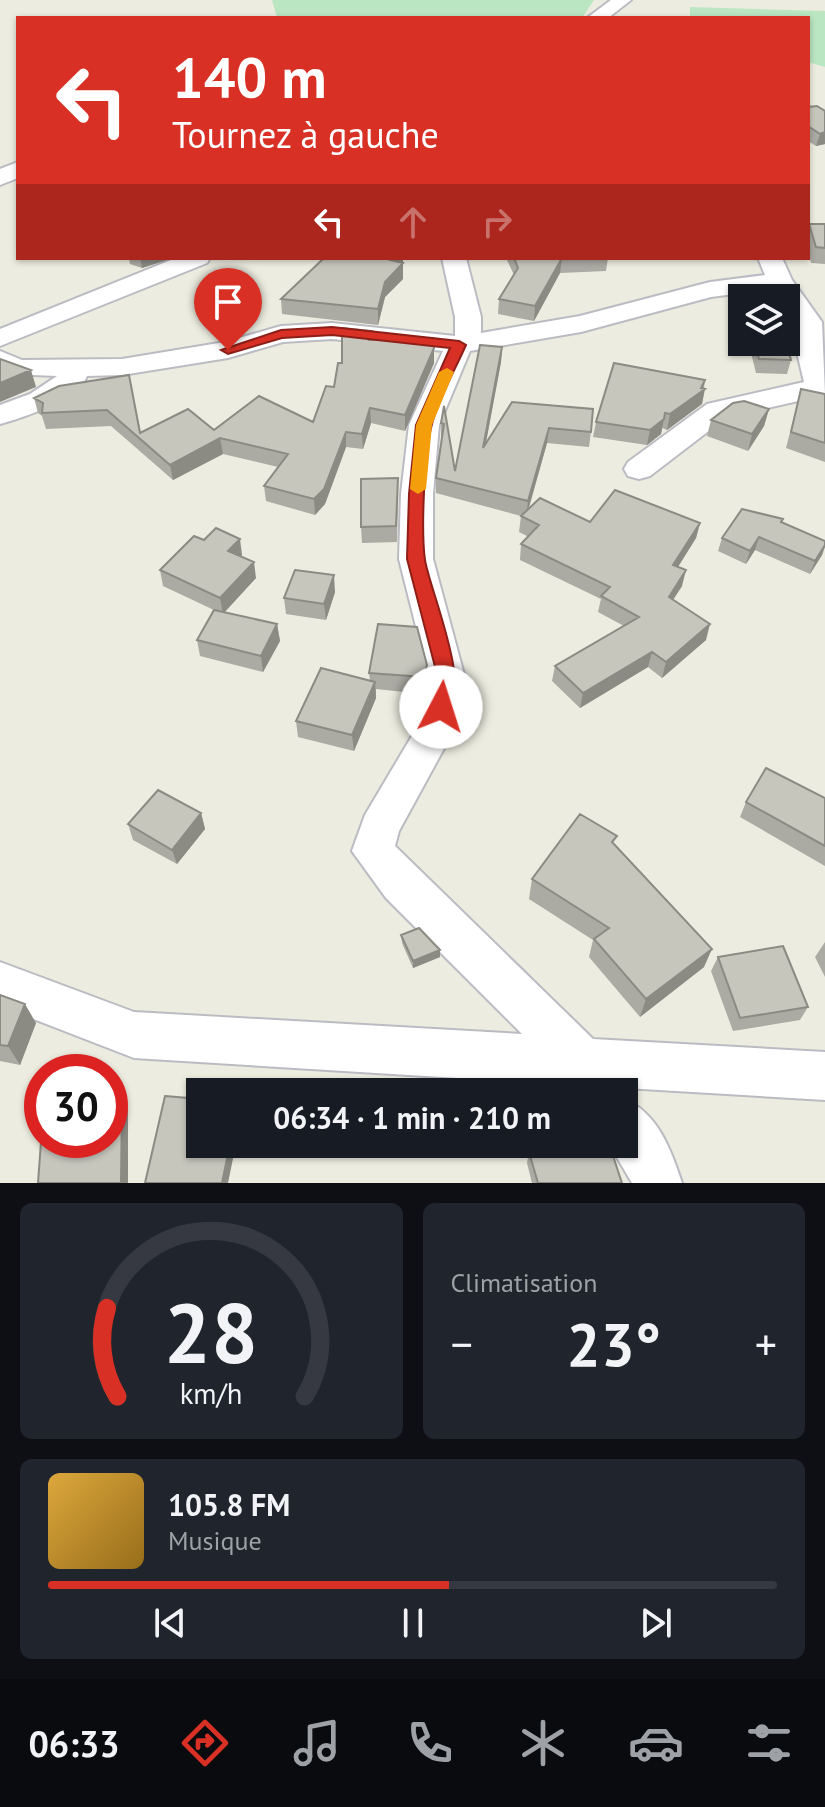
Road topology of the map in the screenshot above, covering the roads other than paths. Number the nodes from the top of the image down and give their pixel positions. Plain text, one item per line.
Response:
1 (622, 0) edge
2 (599, 16) edge
3 (193, 260) edge
4 (454, 260) edge
5 (775, 269) edge
6 (0, 338) edge
7 (459, 345) junction
8 (0, 359) edge
9 (86, 369) junction
10 (822, 385) edge
11 (0, 415) edge
12 (639, 469) dead end
13 (0, 984) edge
14 (825, 1076) edge
15 (594, 1078) edge
16 (638, 1143) edge
17 (657, 1183) edge

1 - 2 street
3 - 6 street
4 - 7 street
5 - 7 street
5 - 10 street
7 - 9 street
7 - 15 street
8 - 9 street
9 - 11 street
10 - 12 street
13 - 15 street
14 - 15 street
16 - 17 street

